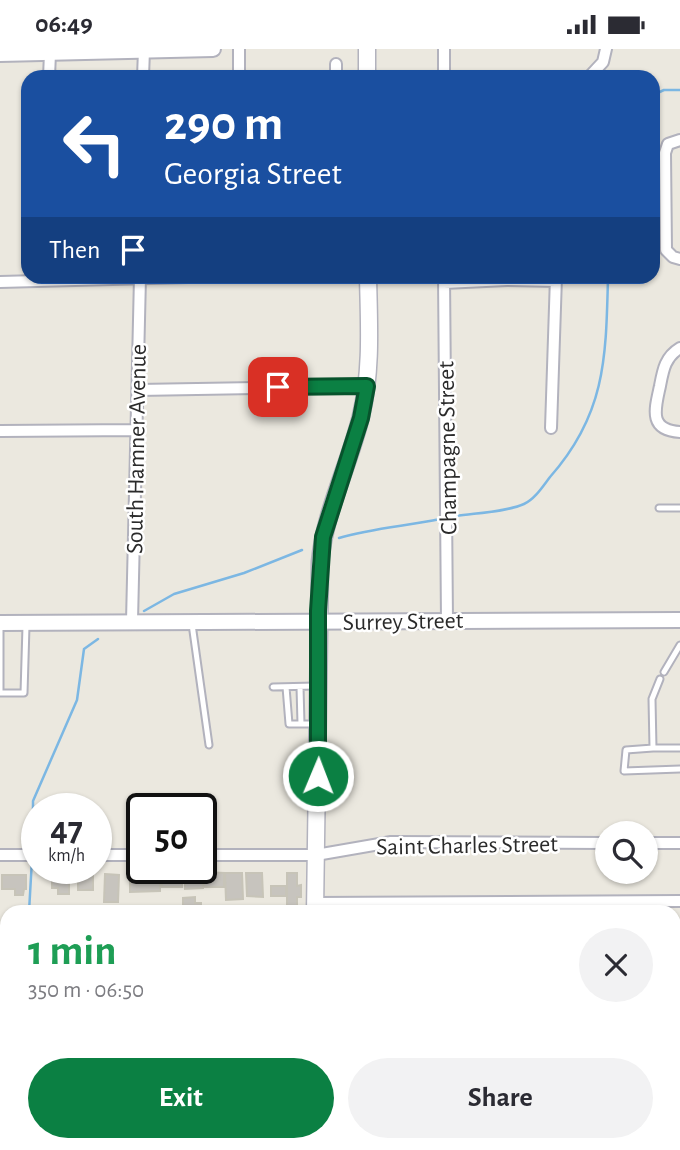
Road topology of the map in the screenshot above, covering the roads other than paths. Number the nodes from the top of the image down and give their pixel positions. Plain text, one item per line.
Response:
1 (213, 49) edge
2 (239, 49) edge
3 (367, 49) edge
4 (444, 49) edge
5 (606, 49) edge
6 (137, 50) edge
7 (50, 53) junction
8 (0, 54) edge
9 (336, 64) dead end
10 (50, 70) edge
11 (141, 70) edge
12 (239, 70) edge
13 (336, 70) edge
14 (367, 70) edge
15 (444, 70) edge
16 (596, 70) edge
17 (680, 140) edge
18 (680, 259) edge
19 (21, 281) edge
20 (0, 282) edge
21 (140, 284) edge
22 (368, 284) edge
23 (444, 284) edge
24 (556, 284) edge
25 (680, 348) edge
26 (367, 386) junction
27 (138, 390) junction
28 (551, 428) dead end
29 (137, 430) junction
30 (0, 432) edge
31 (680, 432) edge
32 (659, 508) dead end
33 (680, 508) edge
34 (447, 620) junction
35 (680, 620) edge
36 (132, 621) junction
37 (191, 621) junction
38 (318, 622) junction
39 (0, 623) edge
40 (26, 623) junction
41 (680, 645) edge
42 (680, 661) edge
43 (670, 662) junction
44 (664, 672) dead end
45 (660, 679) dead end
46 (318, 686) junction
47 (273, 687) dead end
48 (286, 687) junction
49 (300, 687) junction
50 (301, 724) junction
51 (319, 724) junction
52 (209, 745) dead end
53 (653, 748) junction
54 (680, 748) edge
55 (680, 769) edge
56 (595, 843) edge
57 (658, 843) edge
58 (680, 843) edge
59 (21, 855) edge
60 (217, 855) edge
61 (316, 855) junction
62 (0, 856) edge
63 (680, 901) edge
64 (314, 905) edge
65 (436, 905) edge

1 - 6 street
2 - 12 street
3 - 14 main road
4 - 15 street
5 - 16 street
6 - 7 street
6 - 11 street
7 - 8 street
7 - 10 street
9 - 13 street
17 - 18 street
19 - 20 street
21 - 27 street, South Hamner Avenue
22 - 26 main road
23 - 34 street, Champagne Street
24 - 28 street
25 - 31 street
26 - 27 street
26 - 38 main road
27 - 29 street, South Hamner Avenue
29 - 30 street
29 - 36 street, South Hamner Avenue
32 - 33 lane
34 - 35 street, Surrey Street
34 - 38 street, Surrey Street
36 - 37 street, Surrey Street
36 - 40 street, Surrey Street
37 - 38 street, Surrey Street
37 - 52 lane
38 - 46 main road
39 - 40 street, Surrey Street
39 - 40 lane
41 - 43 lane
42 - 43 lane
43 - 44 lane
45 - 53 lane
46 - 49 lane
46 - 51 main road
47 - 48 lane
48 - 49 lane
48 - 50 lane
49 - 50 lane
50 - 51 lane
51 - 61 main road
53 - 54 lane
53 - 55 lane
56 - 61 street, Saint Charles Street
57 - 58 street
59 - 62 street
60 - 61 street, Saint Charles Street
61 - 64 main road
63 - 65 street

